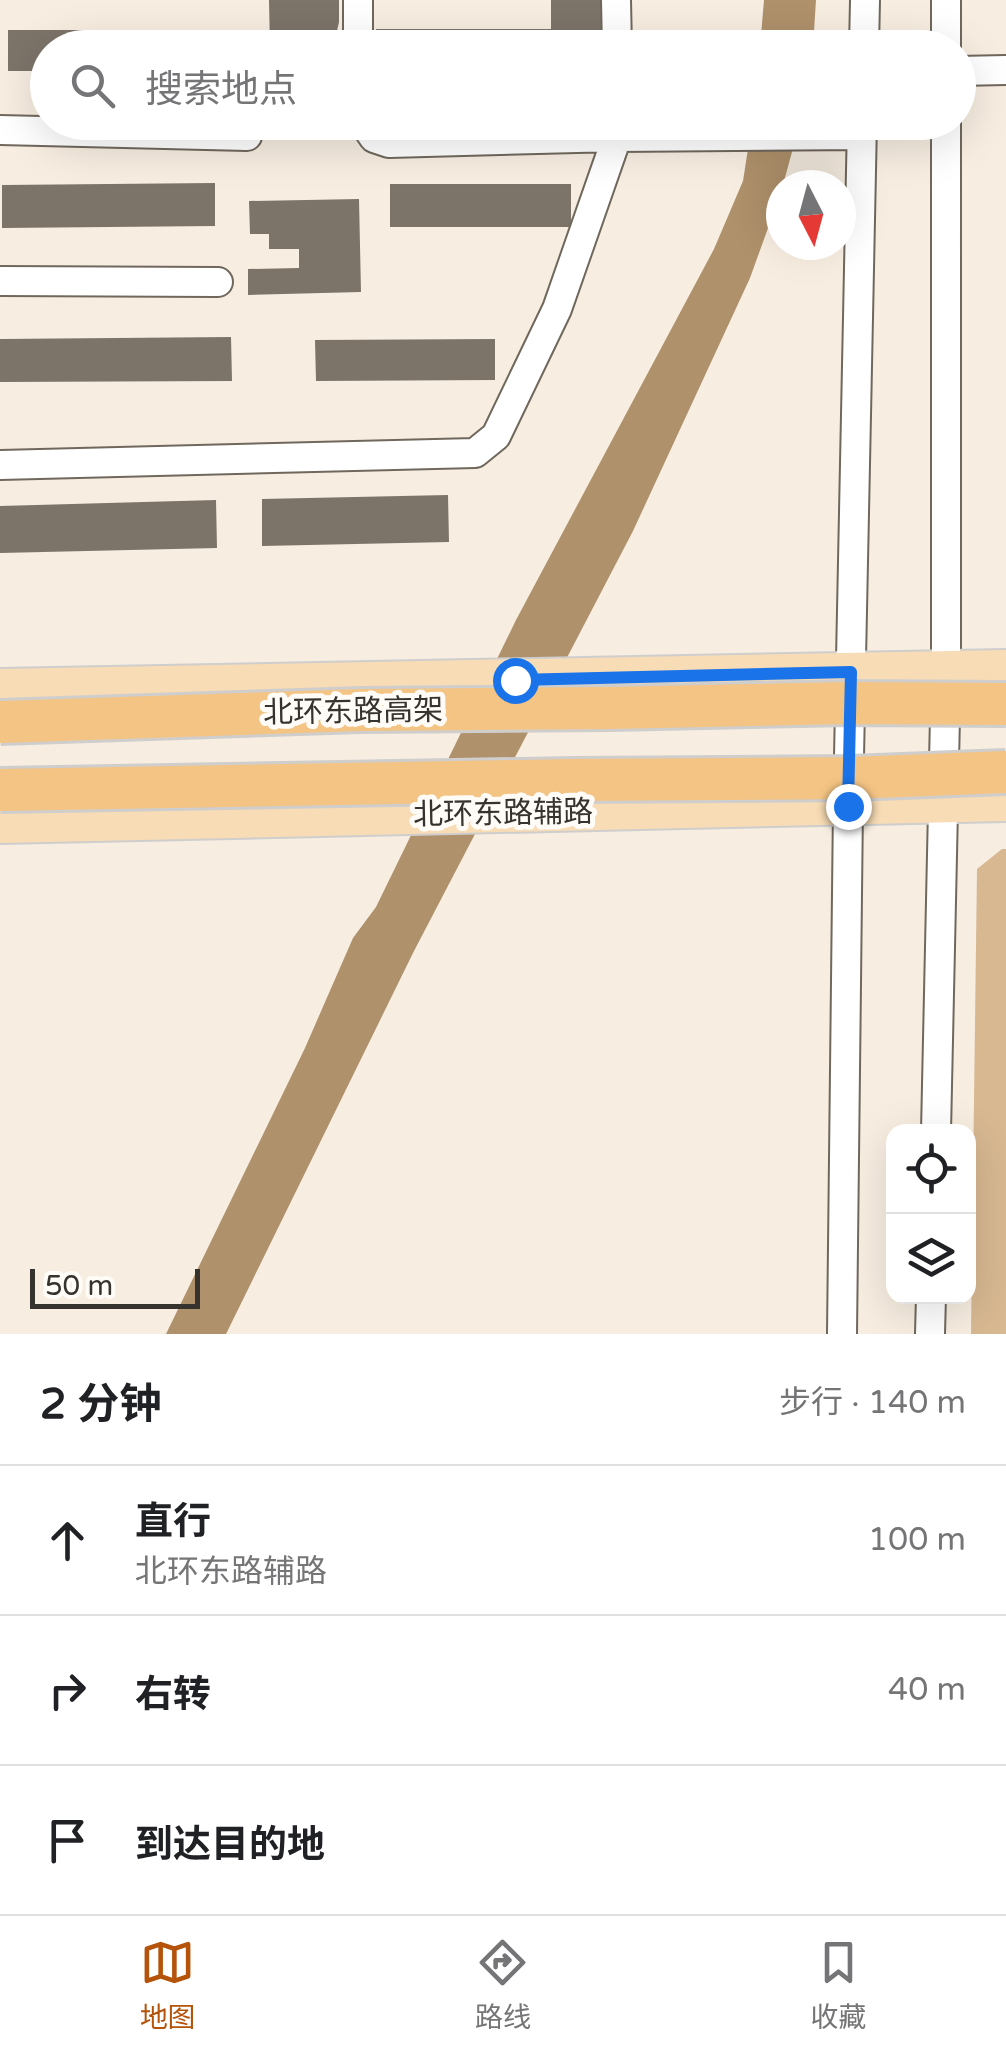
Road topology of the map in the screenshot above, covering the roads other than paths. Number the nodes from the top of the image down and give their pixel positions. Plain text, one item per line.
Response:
1 (358, 0) edge
2 (616, 0) edge
3 (866, 0) edge
4 (946, 0) edge
5 (358, 30) edge
6 (616, 30) edge
7 (865, 30) edge
8 (946, 30) edge
9 (1006, 70) edge
10 (976, 71) edge
11 (0, 130) edge
12 (30, 131) edge
13 (379, 140) edge
14 (454, 140) edge
15 (613, 140) edge
16 (862, 140) edge
17 (946, 140) edge
18 (0, 281) edge
19 (218, 282) dead end
20 (0, 465) edge
21 (1006, 669) edge
22 (946, 670) junction
23 (851, 672) junction
24 (0, 688) edge
25 (1006, 704) edge
26 (0, 722) edge
27 (1006, 772) edge
28 (0, 790) edge
29 (1006, 802) edge
30 (944, 803) junction
31 (848, 806) junction
32 (0, 824) edge
33 (936, 1124) edge
34 (931, 1304) edge
35 (842, 1334) edge
36 (930, 1334) edge

1 - 5 street
2 - 6 street
3 - 7 street
4 - 8 street
9 - 10 street
11 - 12 street
13 - 14 street
15 - 20 street
16 - 23 street
17 - 22 street
18 - 19 street
21 - 22 main road
22 - 23 main road
22 - 30 street
23 - 24 main road
23 - 31 street
25 - 26 highway, 北环东路高架, bridge
27 - 28 highway, bridge
29 - 30 main road, 北环东路辅路
30 - 31 main road, 北环东路辅路
30 - 33 street
31 - 32 main road, 北环东路辅路
31 - 35 street
34 - 36 street

